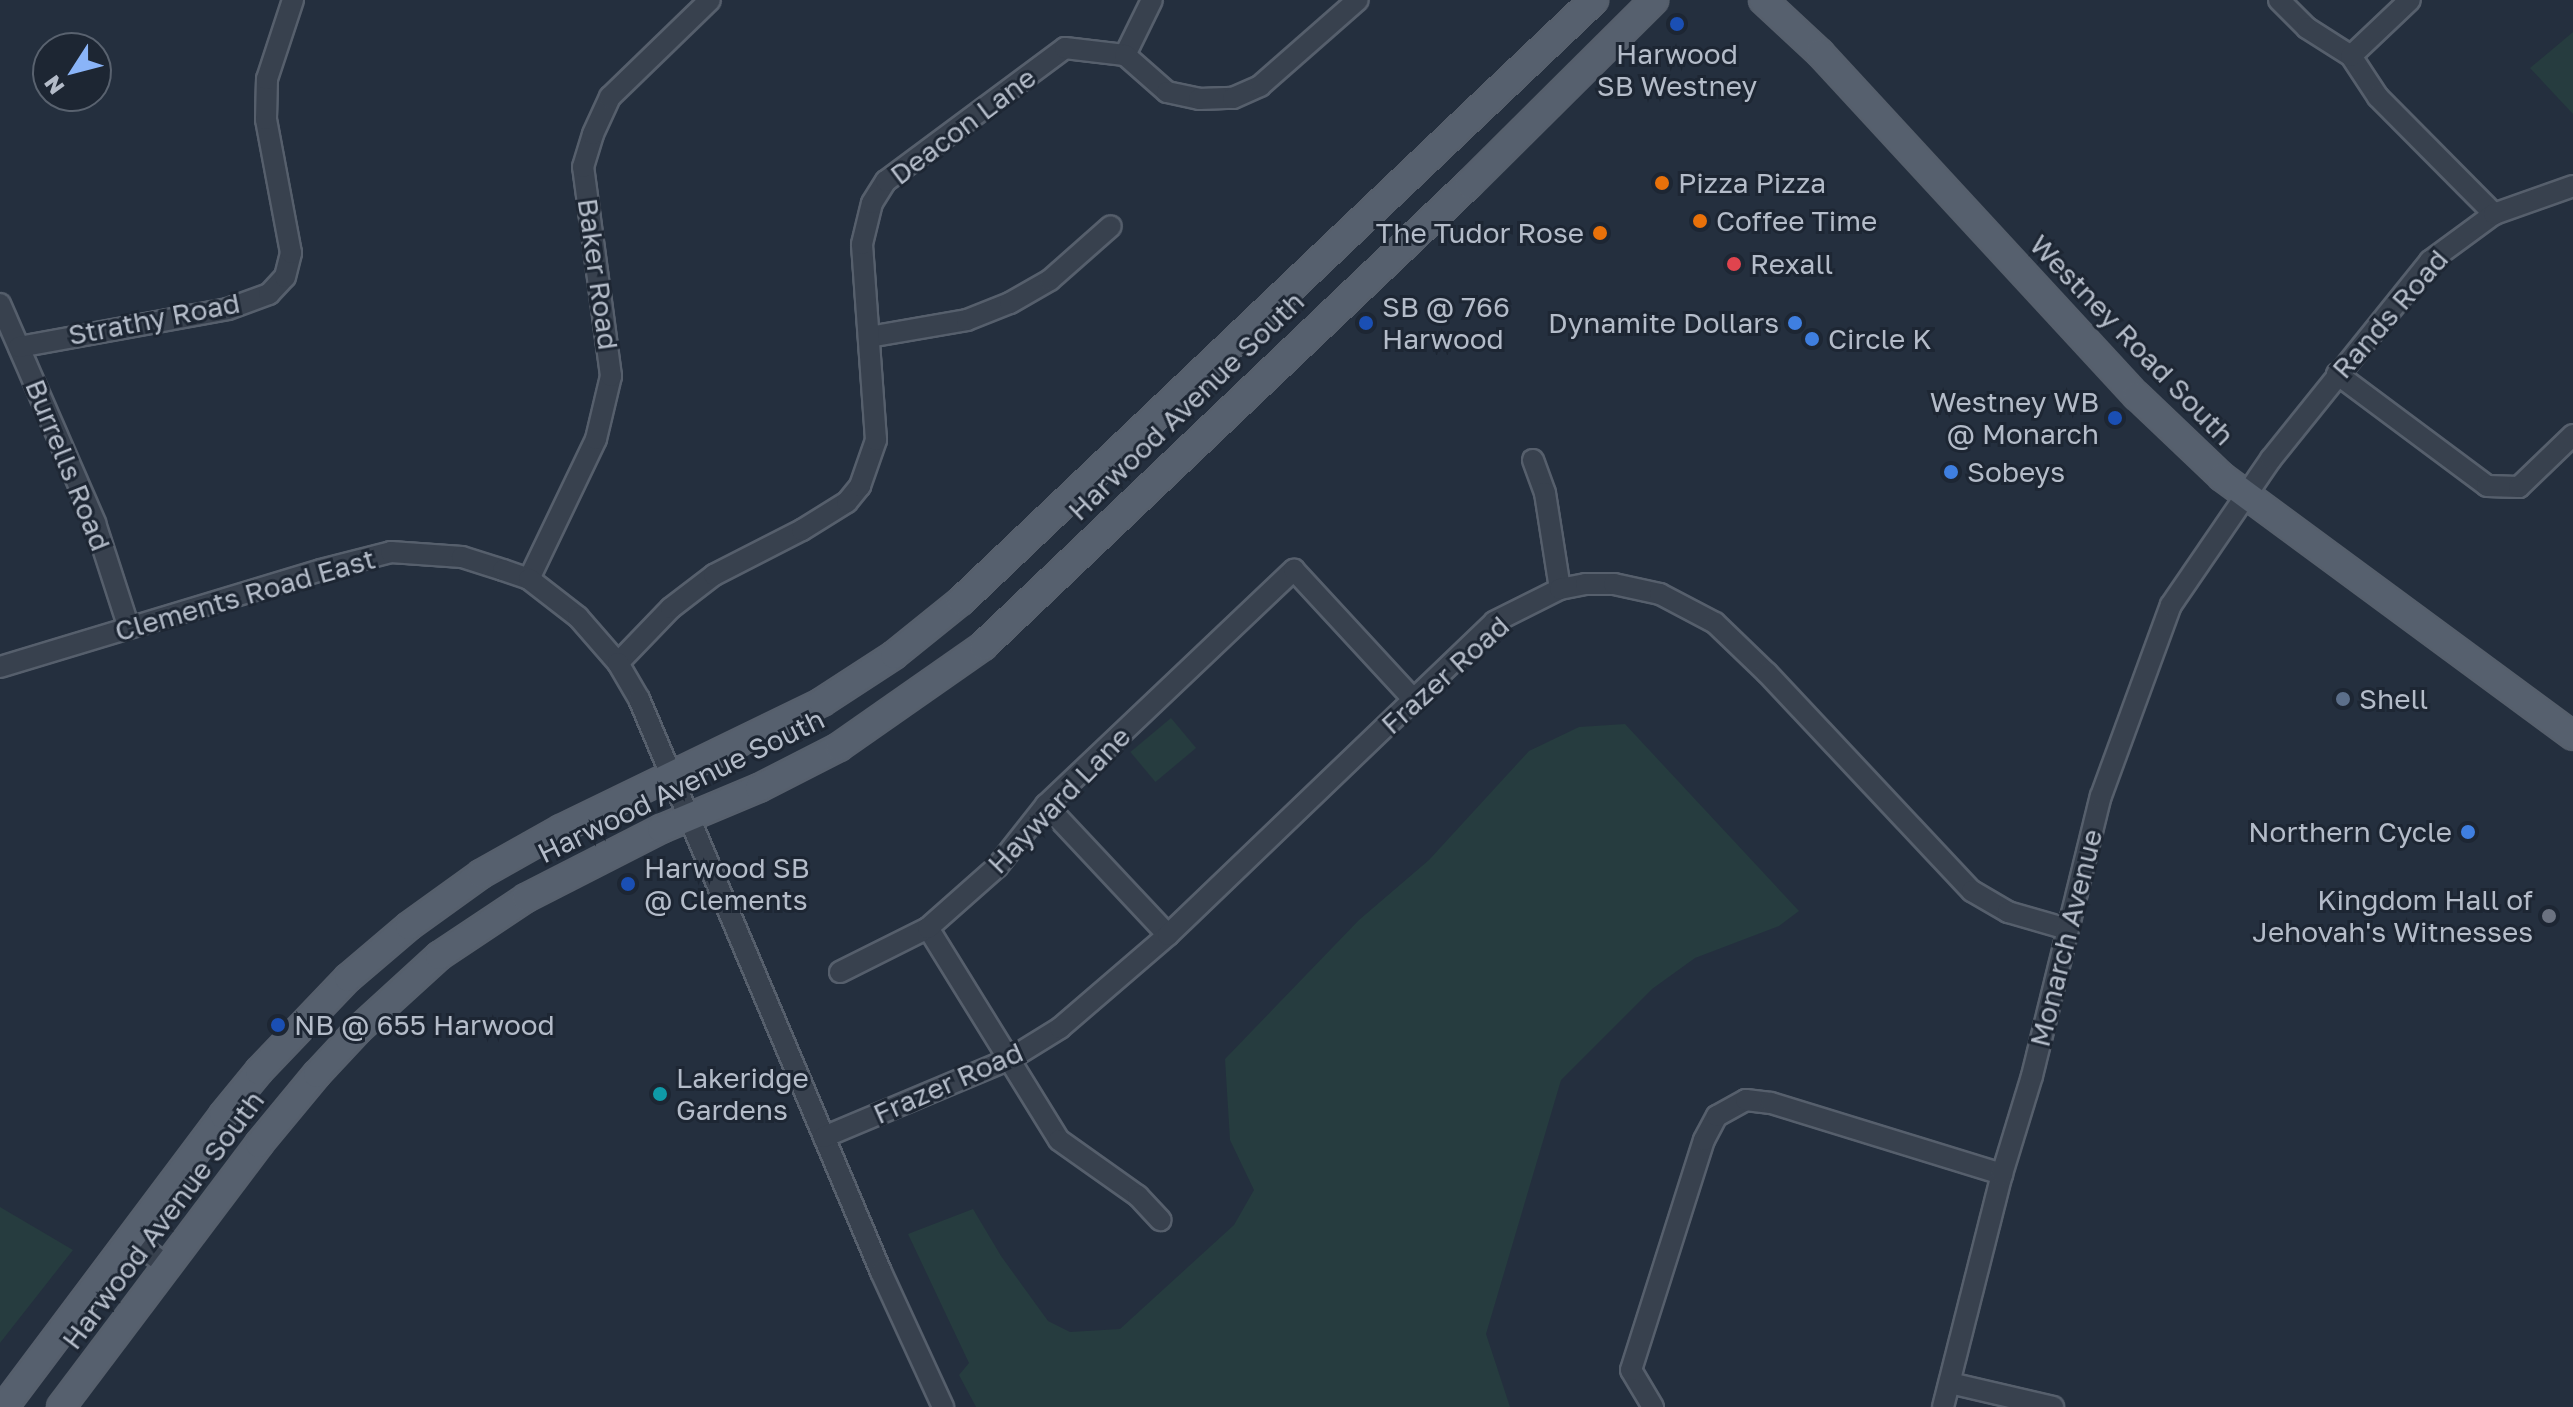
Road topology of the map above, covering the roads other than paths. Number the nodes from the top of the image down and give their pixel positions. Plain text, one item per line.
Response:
1 (293, 0) edge
2 (710, 0) edge
3 (1152, 0) edge
4 (1358, 0) edge
5 (1594, 0) edge
6 (1654, 0) edge
7 (1763, 0) edge
8 (2279, 0) edge
9 (2410, 0) edge
10 (1125, 55) junction
11 (2351, 56) junction
12 (2573, 186) edge
13 (2494, 214) junction
14 (1111, 226) dead end
15 (0, 304) edge
16 (869, 337) junction
17 (19, 347) junction
18 (2337, 374) junction
19 (2573, 435) edge
20 (1533, 460) dead end
21 (2248, 494) junction
22 (529, 579) junction
23 (1560, 589) junction
24 (129, 628) junction
25 (618, 663) junction
26 (0, 667) edge
27 (1415, 701) junction
28 (2573, 736) edge
29 (672, 778) junction
30 (1046, 805) junction
31 (688, 817) junction
32 (928, 928) junction
33 (2067, 929) junction
34 (1168, 935) junction
35 (840, 972) dead end
36 (1010, 1059) junction
37 (824, 1137) junction
38 (2002, 1174) junction
39 (1160, 1220) dead end
40 (132, 1239) junction
41 (167, 1266) junction
42 (1950, 1383) junction
43 (4, 1407) edge
44 (61, 1407) edge
45 (943, 1407) edge
46 (1653, 1407) edge
47 (1943, 1407) edge
48 (2053, 1407) edge

1 - 17 street, Strathy Road
2 - 22 street, Baker Road
3 - 10 street
4 - 10 street
5 - 29 main road, Harwood Avenue South
6 - 31 main road, Harwood Avenue South
7 - 21 main road, Westney Road South
8 - 11 street
9 - 11 street
10 - 16 street, Deacon Lane
11 - 13 street
12 - 13 street, Rands Road
13 - 18 street, Rands Road
14 - 16 street
15 - 17 street, Burrells Road
16 - 25 street, Deacon Lane
17 - 24 street, Burrells Road
18 - 19 street
18 - 21 street, Rands Road
20 - 23 street
21 - 28 main road, Westney Road South
21 - 33 street, Monarch Avenue
22 - 24 street, Clements Road East
22 - 25 street, Clements Road East
23 - 27 street, Frazer Road
23 - 33 street, Frazer Road
24 - 26 street, Clements Road East
25 - 29 street, Clements Road East
27 - 30 street, Hayward Lane
27 - 34 street, Frazer Road
29 - 31 street, Clements Road East
29 - 40 main road, Harwood Avenue South
30 - 32 street, Hayward Lane
30 - 34 street
31 - 37 street, Clements Road East
31 - 41 main road, Harwood Avenue South
32 - 35 street, Hayward Lane
32 - 36 street
33 - 38 street, Monarch Avenue
34 - 36 street, Frazer Road
36 - 37 street, Frazer Road
36 - 39 street
37 - 45 street, Clements Road East
38 - 42 street, Monarch Avenue
38 - 46 street
40 - 41 street
40 - 43 main road, Harwood Avenue South
41 - 44 main road, Harwood Avenue South
42 - 47 street, Monarch Avenue
42 - 48 street

